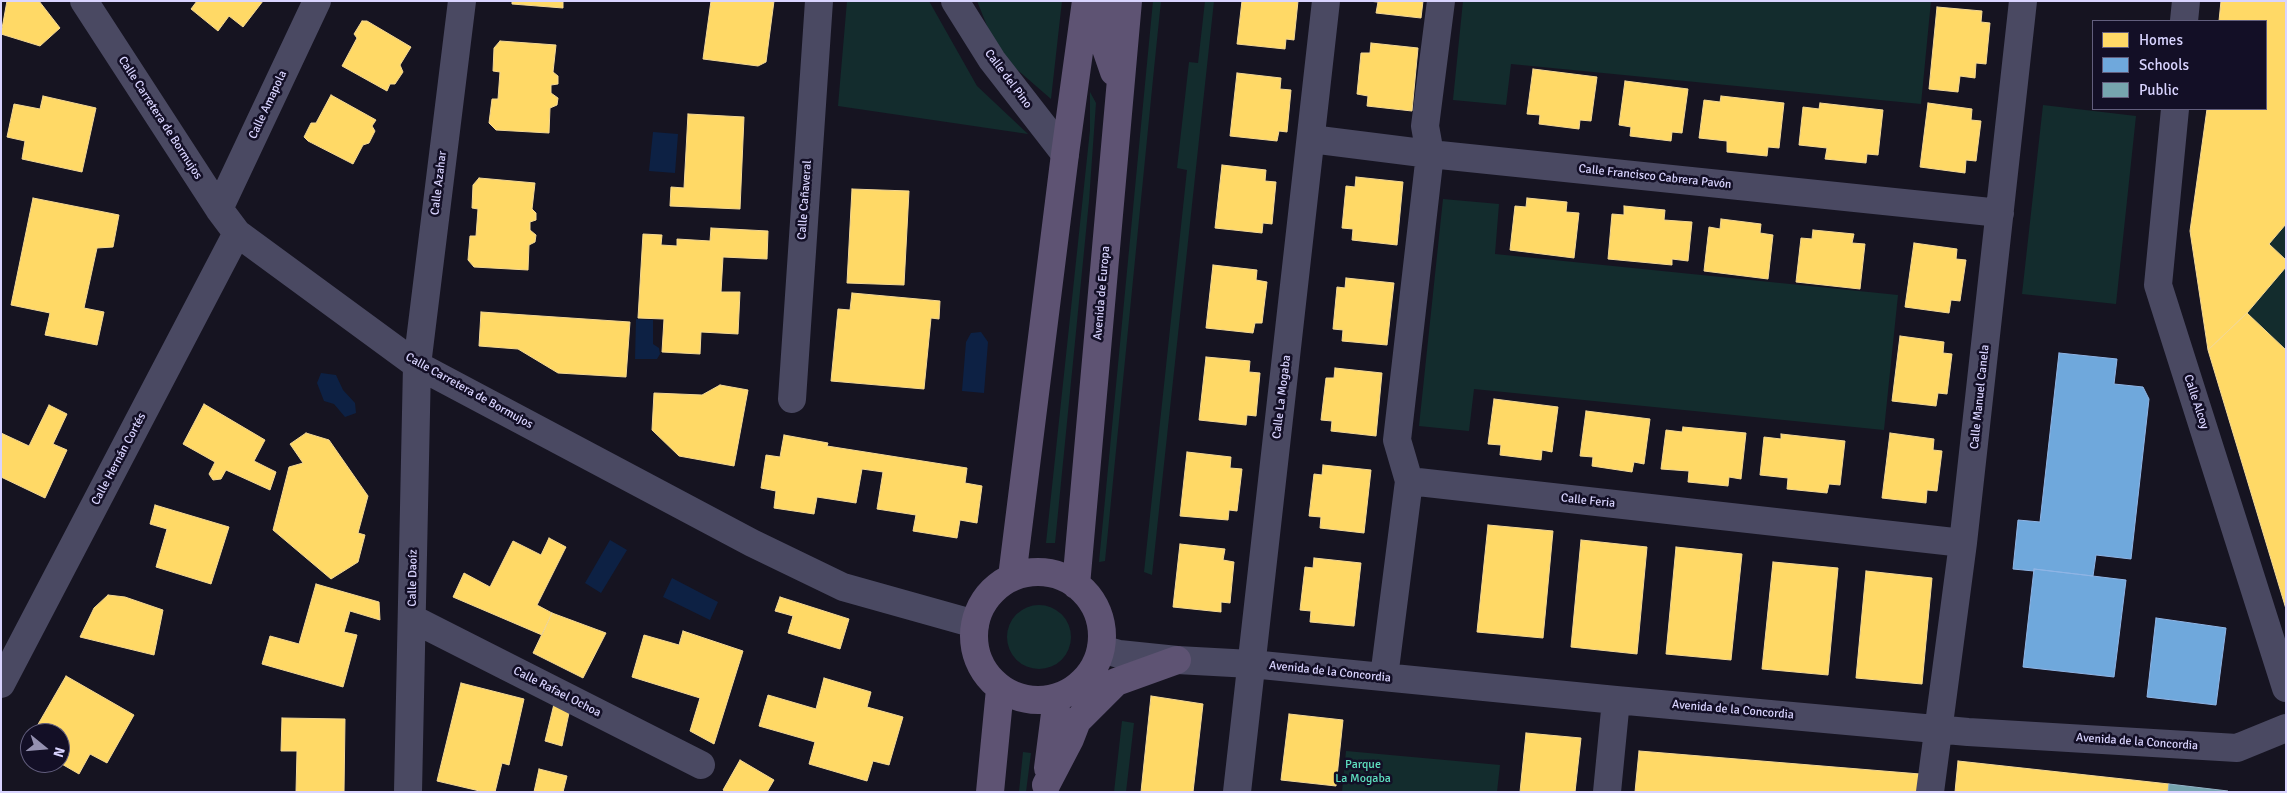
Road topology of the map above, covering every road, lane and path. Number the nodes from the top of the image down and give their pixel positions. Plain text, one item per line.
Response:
1 (84, 1) edge
2 (317, 1) edge
3 (462, 1) edge
4 (819, 1) edge
5 (955, 1) edge
6 (1086, 1) edge
7 (1108, 1) edge
8 (1128, 1) edge
9 (1326, 1) edge
10 (1442, 1) edge
11 (2023, 1) edge
12 (2186, 1) edge
13 (2184, 20) edge
14 (1120, 90) junction
15 (2175, 110) edge
16 (1311, 138) junction
17 (1065, 154) junction
18 (1430, 154) junction
19 (219, 209) junction
20 (2000, 213) junction
21 (237, 233) junction
22 (417, 365) junction
23 (792, 399) dead end
24 (1409, 481) junction
25 (1963, 543) junction
26 (1012, 577) junction
27 (1076, 585) junction
28 (413, 619) junction
29 (975, 624) junction
30 (1101, 650) junction
31 (1177, 660) junction
32 (1251, 664) junction
33 (1384, 677) junction
34 (1, 684) edge
35 (1000, 688) junction
36 (2286, 688) edge
37 (1057, 698) junction
38 (1616, 700) junction
39 (1939, 728) junction
40 (2286, 728) edge
41 (701, 765) dead end
42 (1046, 788) edge
43 (408, 792) edge
44 (990, 792) edge
45 (1237, 792) edge
46 (1607, 792) edge
47 (1930, 792) edge

1 - 19 street, Calle Carretera de Bormujos
2 - 19 street, Calle Amapola
3 - 22 street, Calle Azahar
4 - 23 street, Calle Cañaveral
5 - 17 street, Calle del Pino
6 - 17 main road
7 - 14 main road
8 - 14 main road, Avenida de Europa
9 - 16 street, Calle La Mogaba
10 - 18 street
11 - 20 street, Calle Manuel Canela
12 - 13 street
14 - 27 main road, Avenida de Europa
15 - 36 street, Calle Alcoy
16 - 18 street, Calle Francisco Cabrera Pavón
16 - 32 street, Calle La Mogaba
17 - 26 main road
18 - 20 street, Calle Francisco Cabrera Pavón
18 - 24 street
19 - 21 street, Calle Carretera de Bormujos
20 - 25 street, Calle Manuel Canela
21 - 22 street, Calle Carretera de Bormujos
21 - 34 street, Calle Hernán Cortés
22 - 28 street, Calle Daoíz
22 - 29 street, Calle Carretera de Bormujos
24 - 25 street, Calle Feria
24 - 33 street
25 - 39 street, Calle Manuel Canela
26 - 27 main road
26 - 29 main road
27 - 30 main road
28 - 41 street, Calle Rafael Ochoa
28 - 43 street, Calle Daoíz
29 - 35 main road
30 - 31 street, Avenida de la Concordia
30 - 37 main road
31 - 32 street, Avenida de la Concordia
31 - 42 main road
32 - 33 street, Avenida de la Concordia
32 - 45 street, Calle La Mogaba
33 - 38 street, Avenida de la Concordia
35 - 37 main road
35 - 44 main road
37 - 42 main road
38 - 39 street, Avenida de la Concordia
38 - 46 street
39 - 40 street, Avenida de la Concordia
39 - 47 street, Calle Manuel Canela

